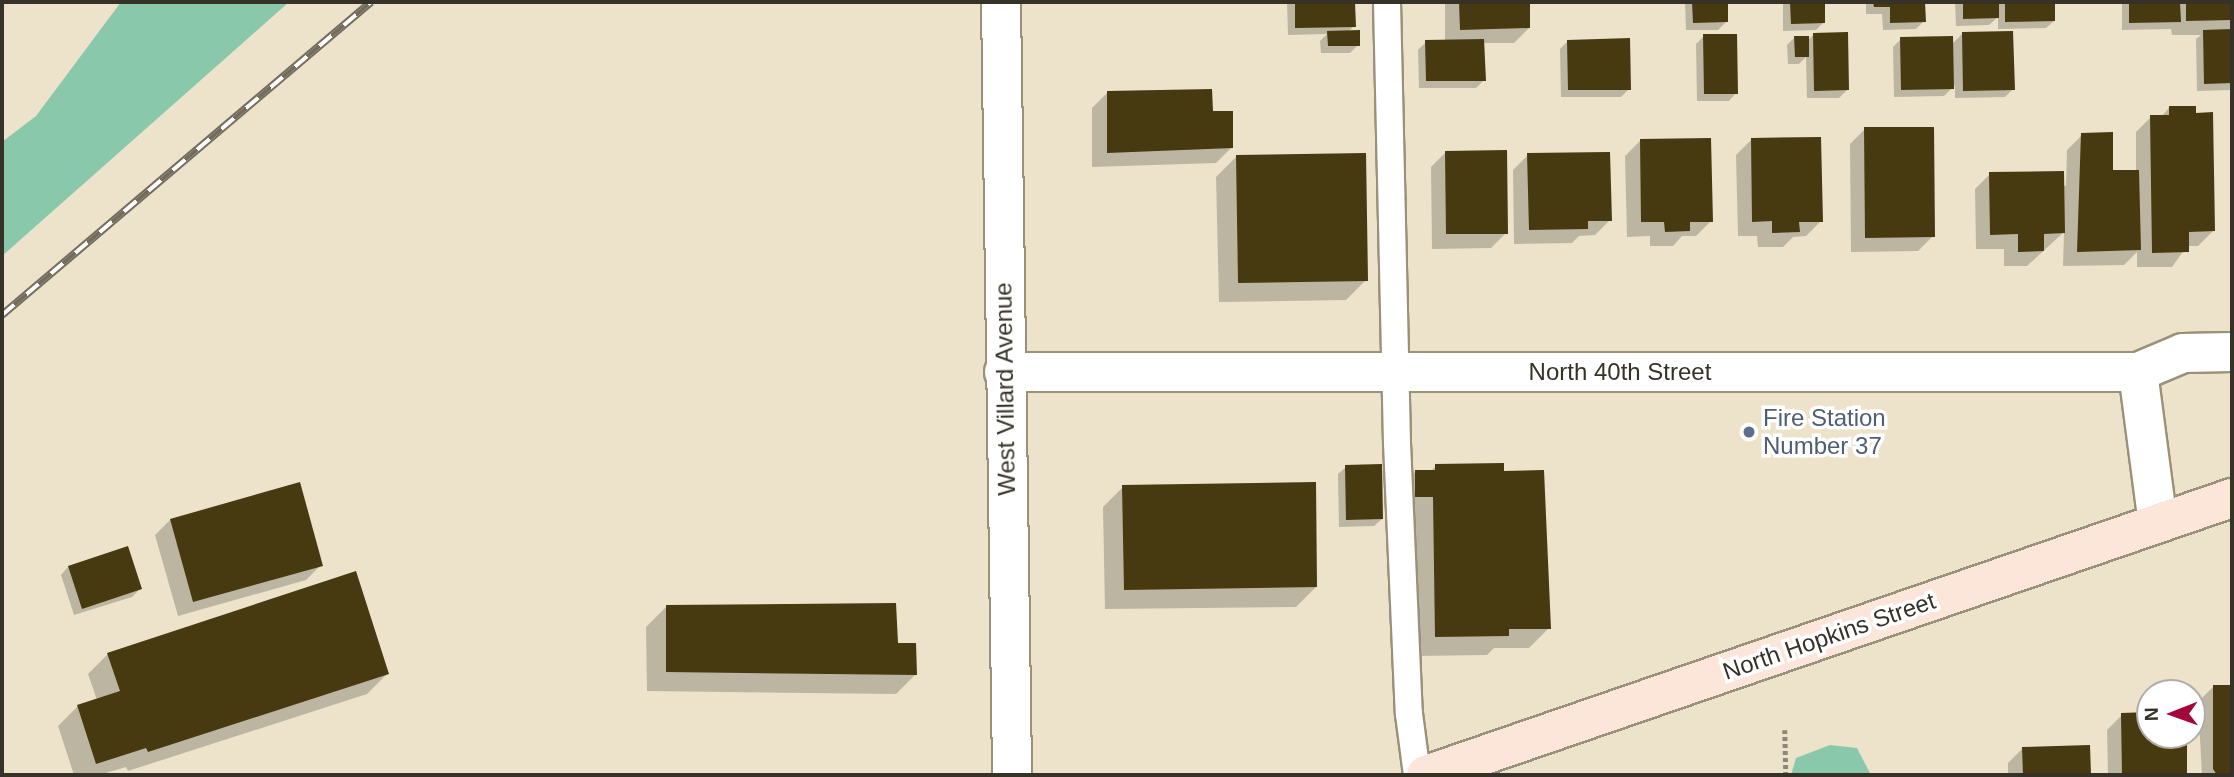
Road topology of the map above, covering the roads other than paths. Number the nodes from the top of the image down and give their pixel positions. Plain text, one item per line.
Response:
1 (1001, 2) edge
2 (1387, 2) edge
3 (2232, 352) edge
4 (1399, 372) junction
5 (2138, 372) junction
6 (1004, 373) junction
7 (2232, 498) edge
8 (2158, 523) junction
9 (1012, 775) edge
10 (1417, 775) edge
11 (1426, 775) edge

1 - 6 street, West Villard Avenue
2 - 4 lane
3 - 5 street, North 40th Street
4 - 5 street, North 40th Street
4 - 6 street, North 40th Street
4 - 10 lane
5 - 8 street
6 - 9 street, West Villard Avenue
7 - 8 main road, North Hopkins Street
8 - 11 main road, North Hopkins Street

